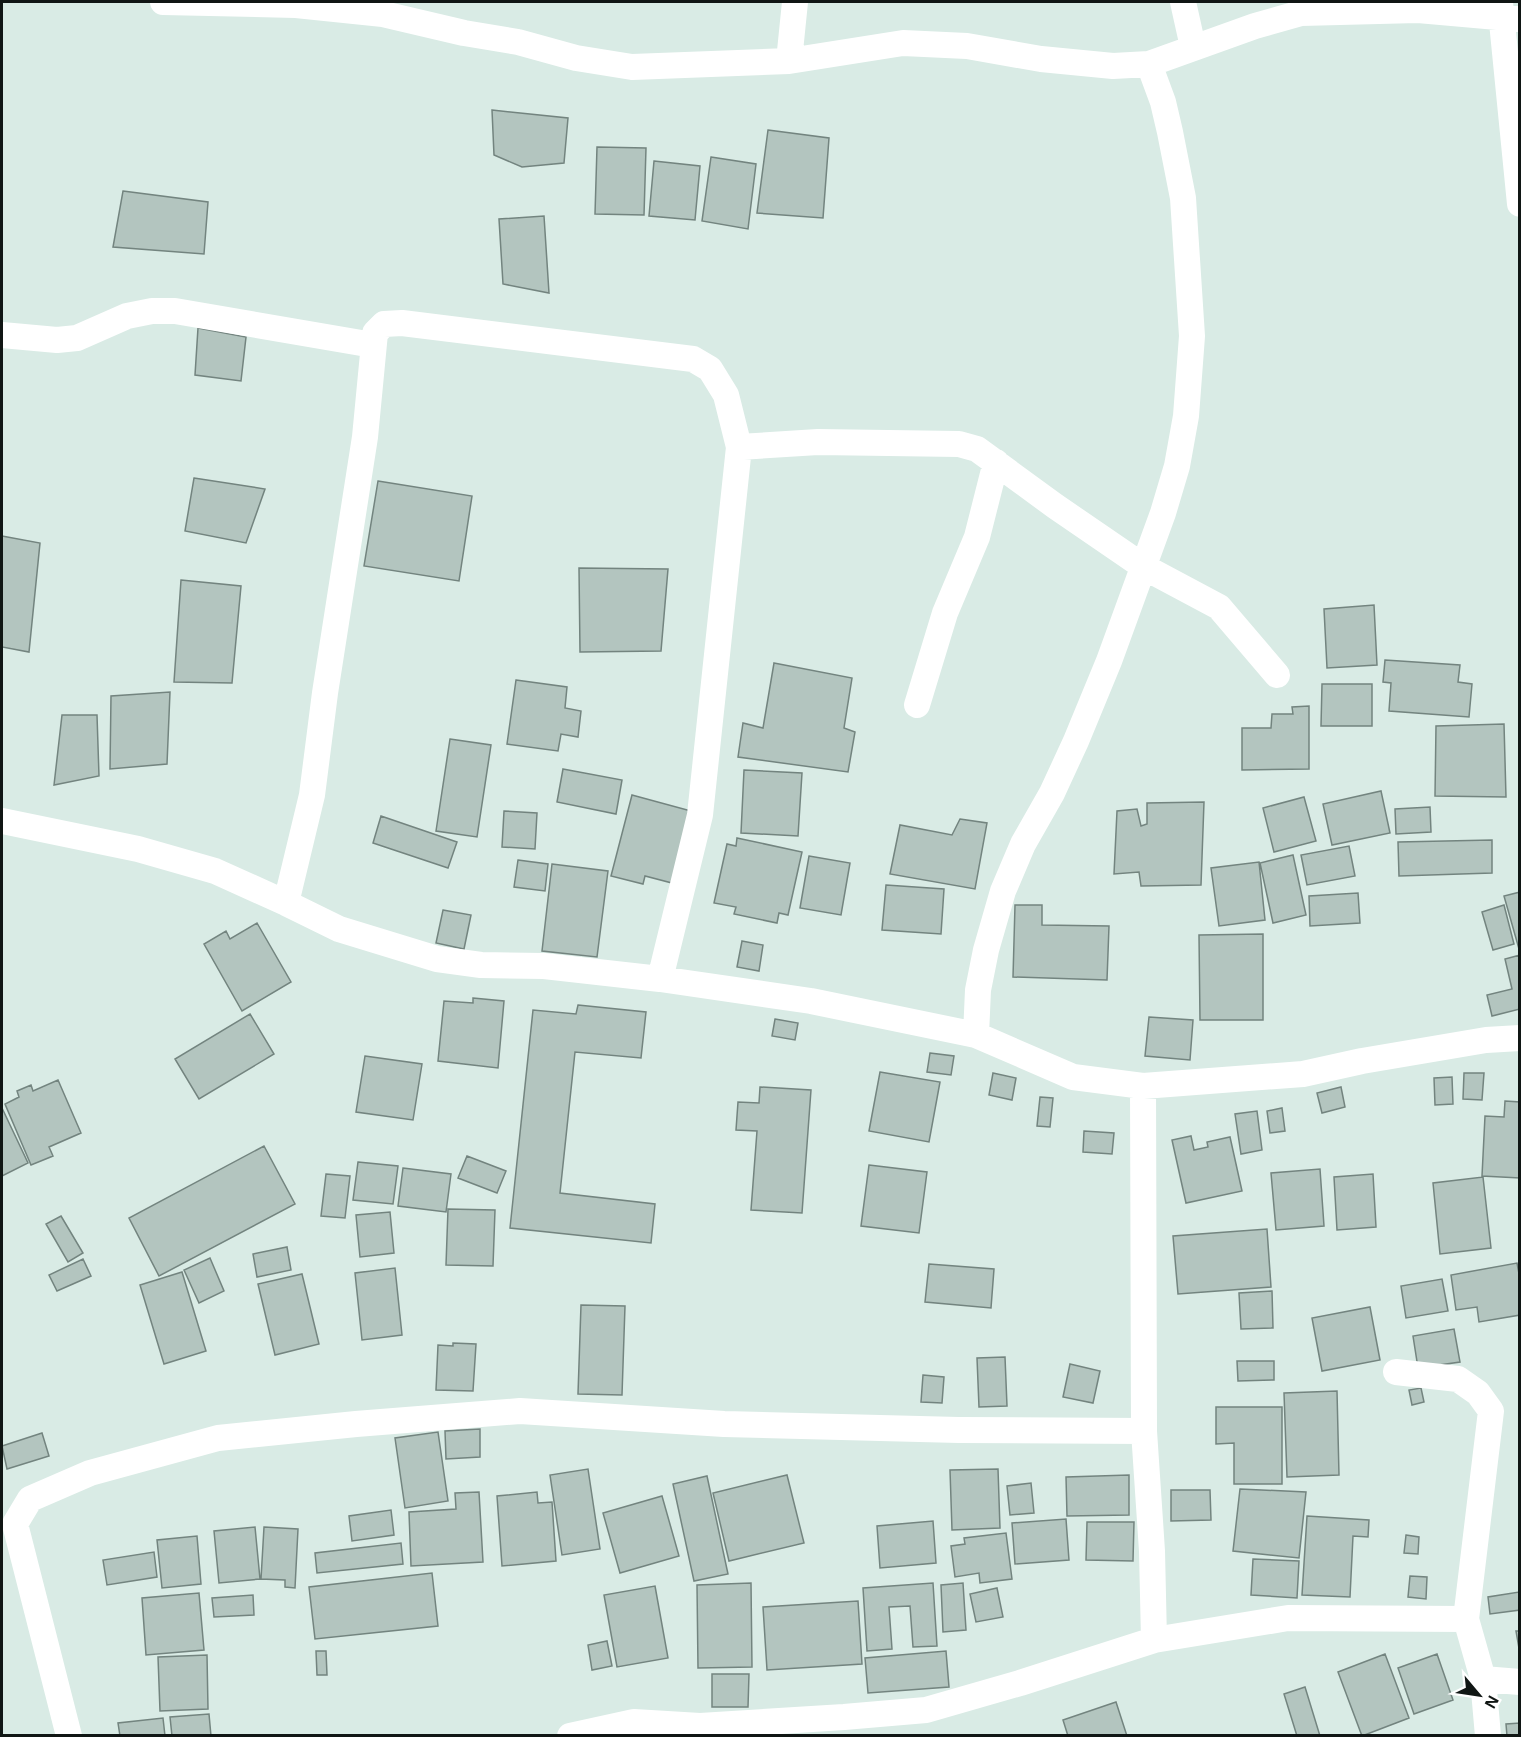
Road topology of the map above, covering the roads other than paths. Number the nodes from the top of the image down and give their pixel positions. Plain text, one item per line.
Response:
1 (163, 2) edge
2 (795, 2) edge
3 (1183, 2) edge
4 (296, 3) edge
5 (1507, 13) edge
6 (1193, 47) junction
7 (789, 61) junction
8 (1149, 64) junction
9 (1520, 204) edge
10 (2, 335) edge
11 (373, 345) junction
12 (739, 447) junction
13 (996, 462) junction
14 (1144, 567) junction
15 (1277, 675) dead end
16 (916, 705) dead end
17 (2, 821) edge
18 (286, 903) junction
19 (660, 979) junction
20 (976, 1035) junction
21 (1520, 1038) edge
22 (1143, 1086) junction
23 (1396, 1372) dead end
24 (1144, 1431) junction
25 (1466, 1619) junction
26 (1154, 1640) junction
27 (1483, 1680) junction
28 (1520, 1682) edge
29 (69, 1736) edge
30 (570, 1736) edge
31 (1488, 1736) edge

1 - 4 street
2 - 7 street
3 - 6 street
4 - 7 street
5 - 6 street
5 - 9 street
6 - 8 street
7 - 8 street
8 - 14 street
10 - 11 street
11 - 12 street
11 - 18 street
12 - 13 street
12 - 19 street
13 - 14 street
13 - 16 street
14 - 15 street
14 - 20 street
17 - 18 street
18 - 19 street
19 - 20 street
20 - 22 street
21 - 22 street
22 - 24 street
23 - 25 street
24 - 26 street
24 - 29 street
25 - 26 street
25 - 27 street
26 - 30 street
27 - 28 street
27 - 31 street

